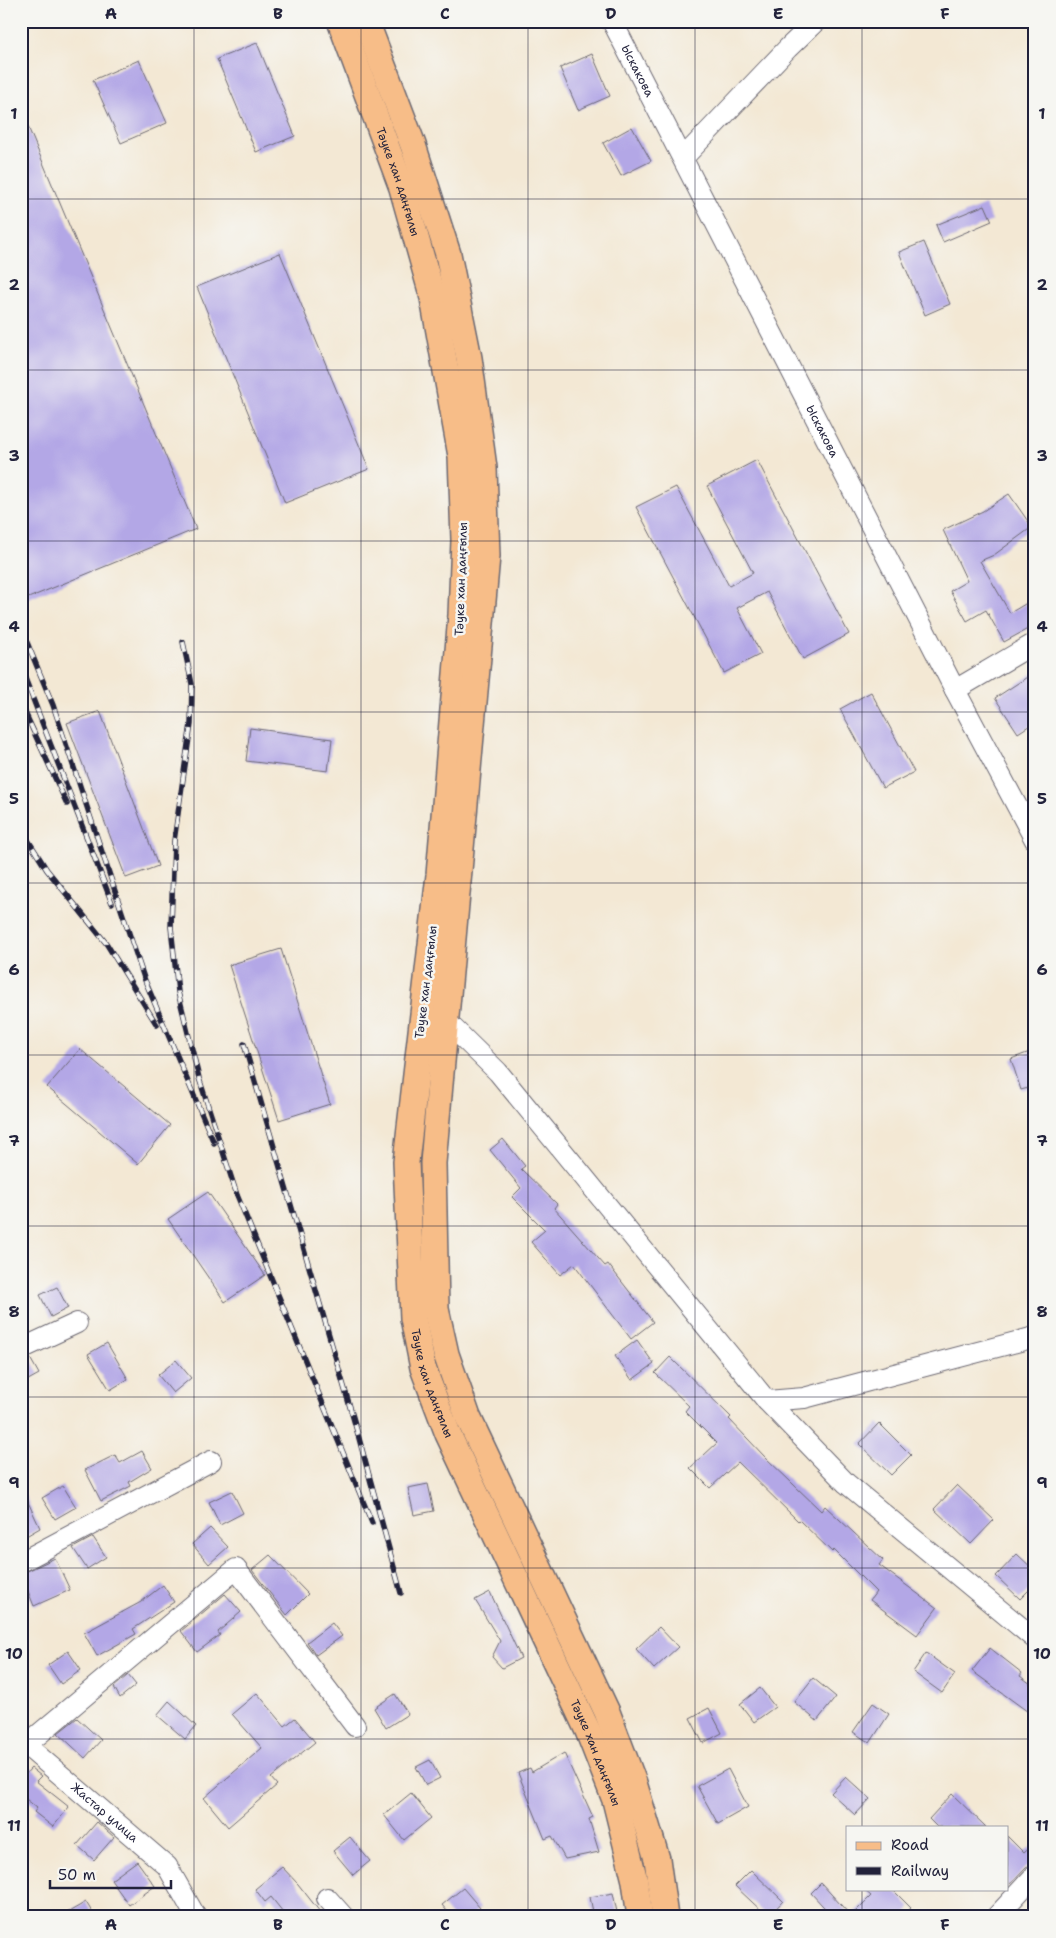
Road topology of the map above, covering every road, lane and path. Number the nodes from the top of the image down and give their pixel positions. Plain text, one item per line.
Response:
1 (340, 21) edge
2 (366, 21) edge
3 (612, 21) edge
4 (816, 21) edge
5 (682, 158) junction
6 (1035, 643) edge
7 (955, 690) junction
8 (1035, 840) edge
9 (449, 876) junction
10 (447, 1022) junction
11 (406, 1162) junction
12 (433, 1163) junction
13 (77, 1324) dead end
14 (1035, 1337) edge
15 (21, 1349) edge
16 (767, 1401) junction
17 (211, 1461) dead end
18 (21, 1562) edge
19 (1035, 1639) edge
20 (355, 1726) dead end
21 (24, 1743) edge
22 (1035, 1875) edge
23 (327, 1898) dead end
24 (196, 1917) edge
25 (344, 1917) edge
26 (640, 1917) edge
27 (665, 1917) edge
28 (996, 1917) edge

1 - 9 main road, Тәуке хан даңғылы
2 - 9 main road, Тәуке хан даңғылы
3 - 5 street, Ыскакова
4 - 5 street
5 - 7 street, Ыскакова
6 - 7 street
7 - 8 street, Ыскакова
9 - 10 main road, Тәуке хан даңғылы
9 - 11 main road, Тәуке хан даңғылы
10 - 12 main road, Тәуке хан даңғылы
10 - 16 street
11 - 12 main road
11 - 26 main road, Тәуке хан даңғылы
12 - 27 main road, Тәуке хан даңғылы
13 - 15 street
14 - 16 street
16 - 19 street
17 - 18 street
20 - 21 street
21 - 24 street, Жастар улица
22 - 28 street
23 - 25 street

